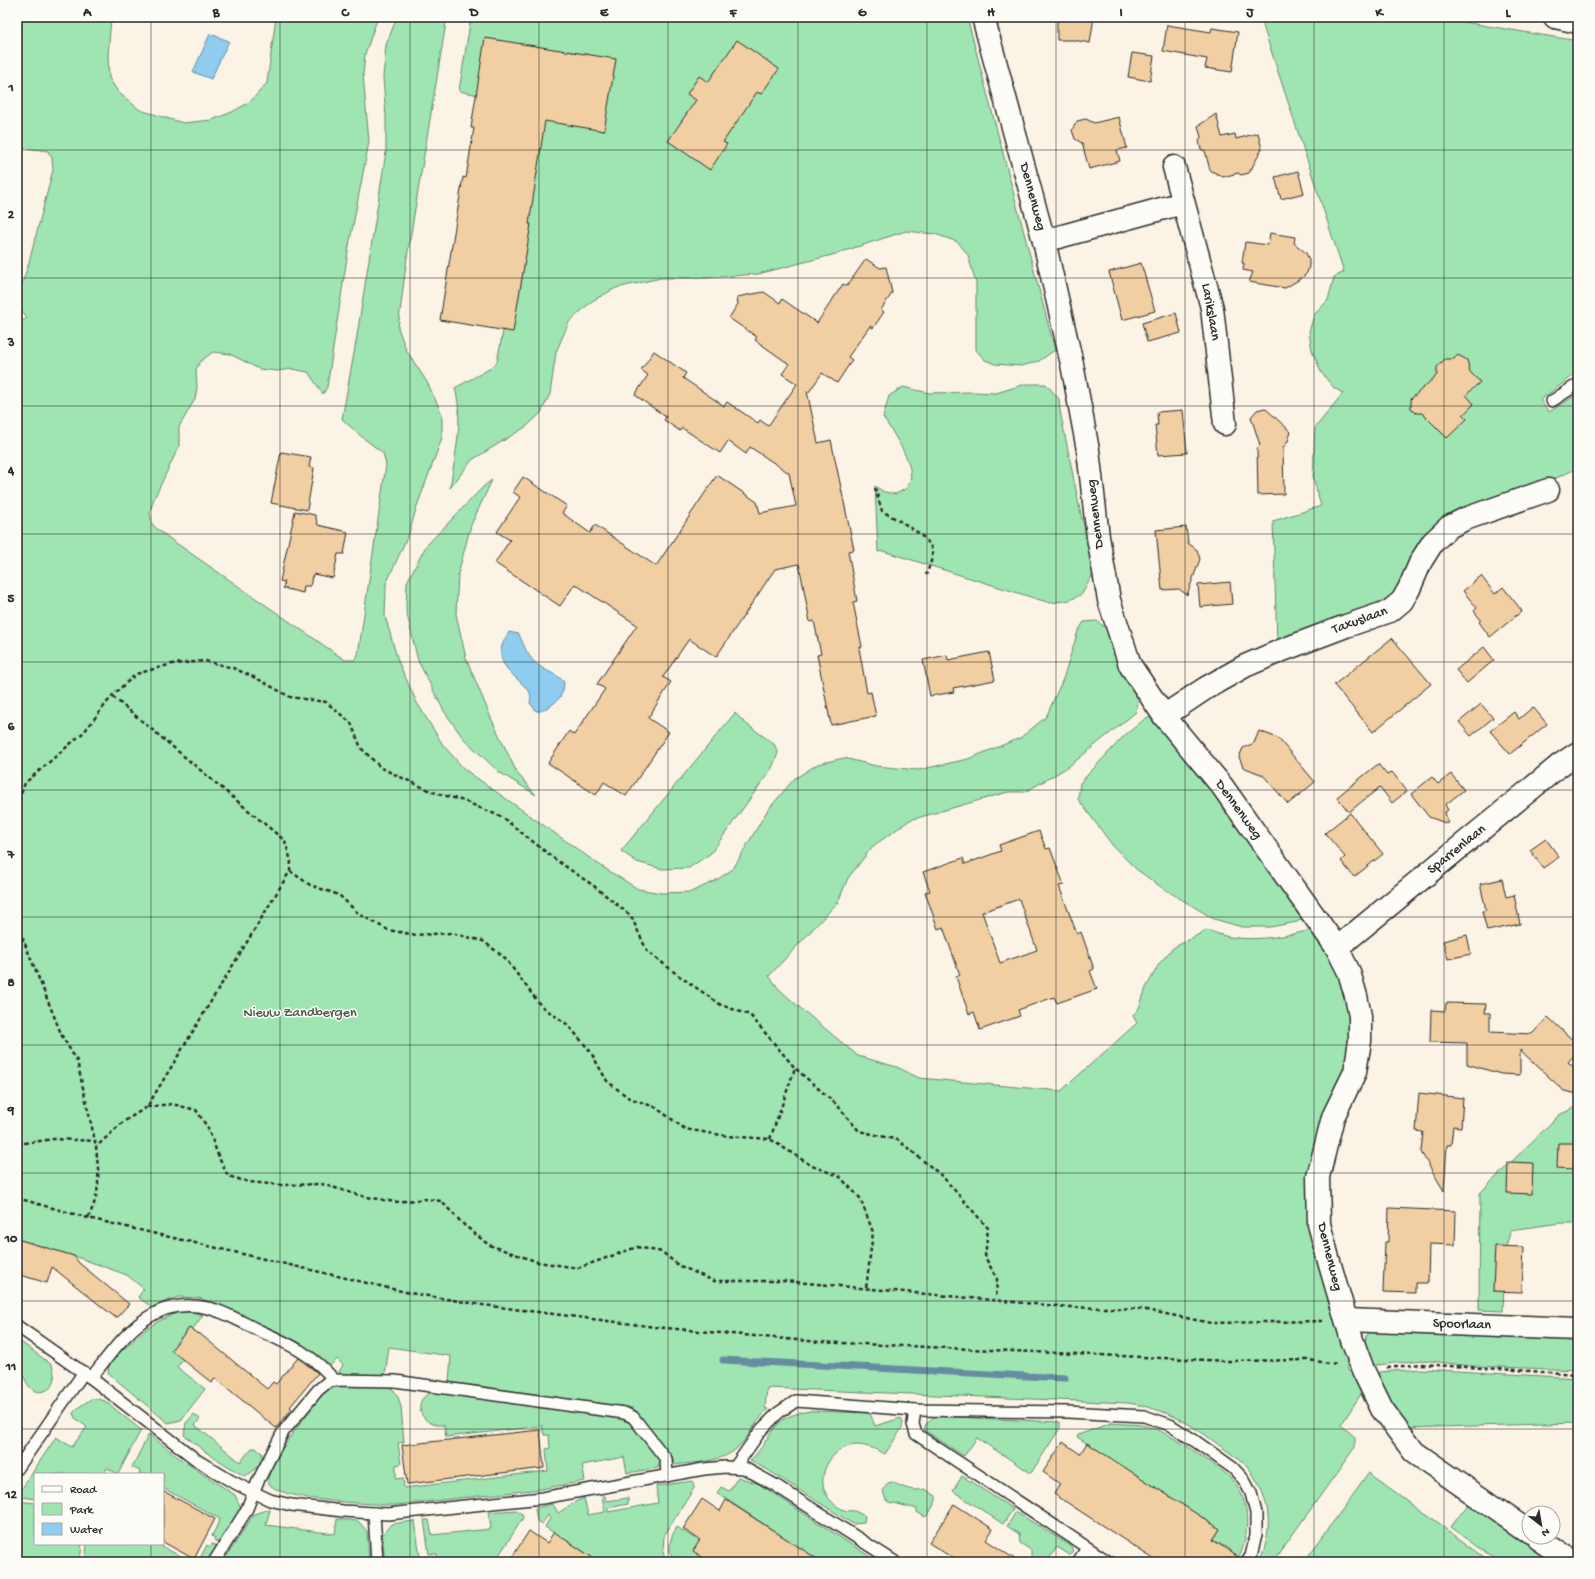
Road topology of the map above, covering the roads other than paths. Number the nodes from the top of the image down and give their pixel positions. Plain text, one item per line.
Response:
1 (983, 17) edge
2 (1554, 17) edge
3 (1578, 22) edge
4 (1174, 167) dead end
5 (1183, 203) junction
6 (1044, 241) junction
7 (1578, 384) edge
8 (1552, 401) dead end
9 (1225, 424) dead end
10 (1548, 490) dead end
11 (1164, 716) junction
12 (1578, 753) edge
13 (1337, 948) junction
14 (1346, 1320) junction
15 (17, 1326) edge
16 (1578, 1329) edge
17 (87, 1375) junction
18 (334, 1380) junction
19 (915, 1410) junction
20 (735, 1468) junction
21 (17, 1469) edge
22 (667, 1476) junction
23 (253, 1492) junction
24 (374, 1513) junction
25 (1521, 1526) edge
26 (1549, 1545) edge
27 (1087, 1548) junction
28 (214, 1562) edge
29 (377, 1562) edge
30 (894, 1562) edge
31 (1078, 1562) edge
32 (1108, 1562) edge
33 (1247, 1562) edge
34 (1573, 1562) edge

1 - 6 street, Dennenweg
2 - 3 street
4 - 5 street, Larikslaan
5 - 6 street
5 - 9 street, Larikslaan
6 - 11 street, Dennenweg
7 - 8 lane
10 - 11 street, Taxuslaan
11 - 13 street, Dennenweg
12 - 13 street, Sparrenlaan
13 - 14 street, Dennenweg
14 - 16 street, Spoorlaan
14 - 25 street, Dennenweg
15 - 17 lane
17 - 18 lane
17 - 21 lane
17 - 23 lane
18 - 22 lane
18 - 23 lane
19 - 20 lane
19 - 27 lane
19 - 33 lane
20 - 22 lane
20 - 30 lane
22 - 24 lane
23 - 24 lane
23 - 28 lane
24 - 29 lane
26 - 34 street
27 - 31 lane
27 - 32 lane

